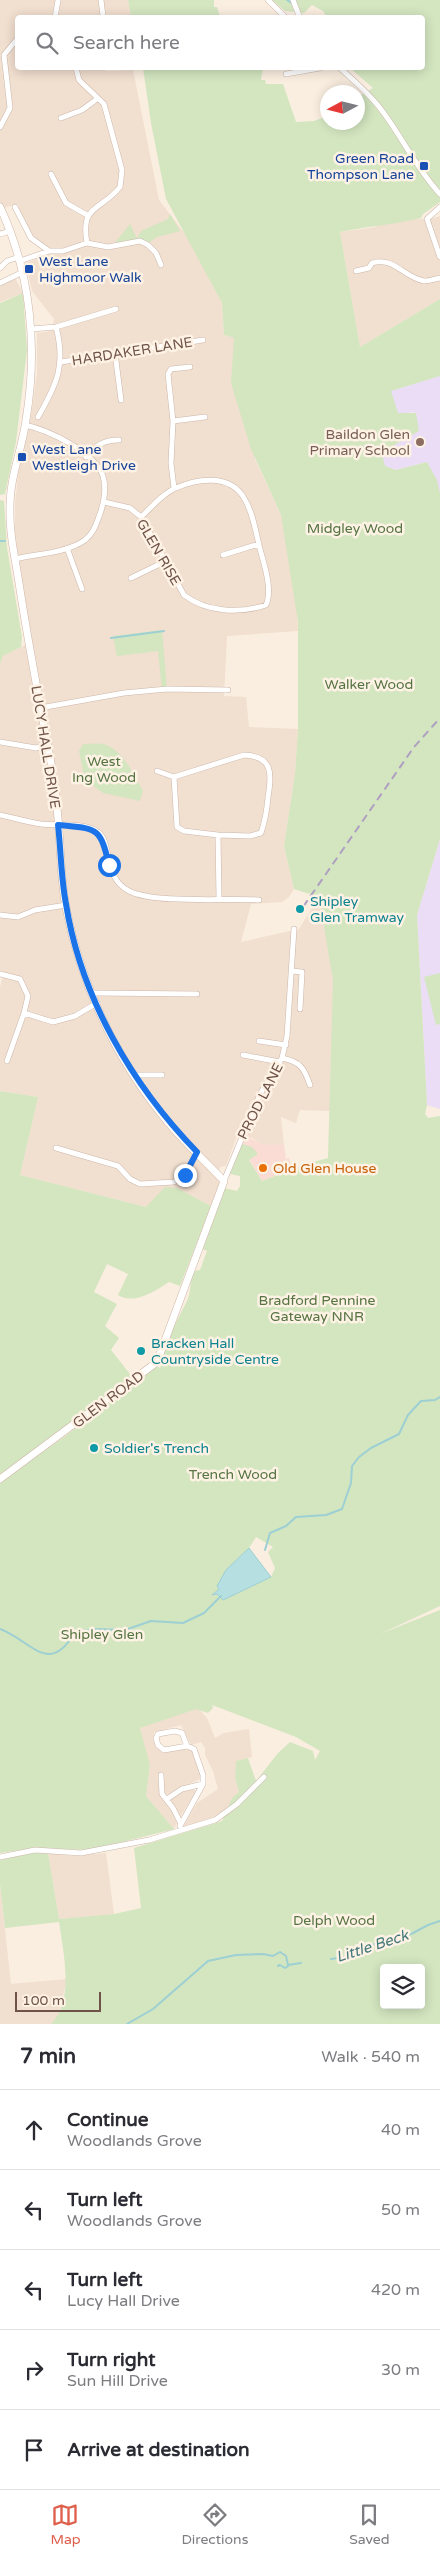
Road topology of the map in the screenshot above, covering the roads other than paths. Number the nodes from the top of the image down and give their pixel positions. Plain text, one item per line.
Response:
1 (58, 0) edge
2 (101, 0) edge
3 (268, 0) edge
4 (293, 0) edge
5 (56, 15) edge
6 (103, 15) edge
7 (283, 15) edge
8 (297, 15) edge
9 (15, 41) edge
10 (2, 55) edge
11 (76, 70) edge
12 (309, 70) edge
13 (342, 70) edge
14 (286, 74) dead end
15 (97, 99) junction
16 (61, 118) dead end
17 (0, 127) edge
18 (51, 174) dead end
19 (440, 194) edge
20 (0, 206) edge
21 (15, 207) dead end
22 (440, 207) edge
23 (87, 215) junction
24 (10, 231) junction
25 (0, 234) edge
26 (87, 243) junction
27 (49, 251) junction
28 (440, 257) edge
29 (20, 259) junction
30 (161, 265) dead end
31 (0, 268) edge
32 (356, 271) dead end
33 (23, 272) junction
34 (440, 278) edge
35 (0, 283) edge
36 (116, 309) dead end
37 (56, 327) junction
38 (31, 329) junction
39 (203, 340) dead end
40 (115, 353) junction
41 (61, 362) junction
42 (190, 367) dead end
43 (121, 400) dead end
44 (38, 417) dead end
45 (205, 417) dead end
46 (173, 421) junction
47 (25, 425) junction
48 (119, 440) dead end
49 (86, 457) junction
50 (174, 488) junction
51 (104, 502) junction
52 (141, 518) junction
53 (259, 544) junction
54 (67, 548) junction
55 (223, 555) dead end
56 (15, 559) junction
57 (164, 562) junction
58 (131, 578) dead end
59 (82, 589) dead end
60 (228, 690) dead end
61 (40, 708) junction
62 (0, 742) edge
63 (48, 745) junction
64 (156, 771) dead end
65 (174, 777) junction
66 (0, 815) edge
67 (58, 825) junction
68 (218, 835) junction
69 (219, 898) junction
70 (259, 900) dead end
71 (66, 905) junction
72 (0, 915) edge
73 (294, 929) dead end
74 (292, 971) junction
75 (0, 974) edge
76 (93, 993) junction
77 (197, 994) dead end
78 (97, 1003) junction
79 (300, 1009) dead end
80 (24, 1013) junction
81 (259, 1041) dead end
82 (286, 1045) junction
83 (243, 1055) dead end
84 (8, 1060) dead end
85 (281, 1060) junction
86 (134, 1075) junction
87 (162, 1075) dead end
88 (310, 1085) dead end
89 (56, 1148) dead end
90 (197, 1152) junction
91 (224, 1181) junction
92 (0, 1479) edge
93 (187, 1746) junction
94 (161, 1775) dead end
95 (264, 1778) dead end
96 (203, 1784) junction
97 (167, 1799) junction
98 (181, 1824) junction
99 (178, 1831) junction
100 (0, 1857) edge

1 - 5 street
2 - 6 street
3 - 7 street
4 - 8 street
9 - 10 street
10 - 17 street
11 - 15 street
12 - 14 street
13 - 19 street
15 - 16 street
15 - 23 street
18 - 23 street
20 - 24 street, LUCY HALL DRIVE
21 - 27 street
22 - 28 street
23 - 26 street
24 - 25 street
24 - 29 street, LUCY HALL DRIVE
26 - 27 street
26 - 30 street
27 - 29 street
29 - 31 street
29 - 33 street, LUCY HALL DRIVE
32 - 34 street
33 - 35 street
33 - 38 street, LUCY HALL DRIVE
36 - 37 street
37 - 38 street
37 - 41 street
38 - 47 street, LUCY HALL DRIVE
39 - 40 street, HARDAKER LANE
40 - 41 street, HARDAKER LANE
40 - 43 street
41 - 44 street
42 - 46 street
45 - 46 street
46 - 50 street
47 - 49 street
47 - 56 street, LUCY HALL DRIVE
48 - 49 street
49 - 51 street
50 - 52 street
50 - 53 street
51 - 52 street, GLEN RISE
51 - 54 street
52 - 57 street, GLEN RISE
53 - 55 street
53 - 57 street, GLEN RISE
54 - 56 street
54 - 59 street
56 - 61 street, LUCY HALL DRIVE
57 - 58 street
60 - 61 street
61 - 63 street, LUCY HALL DRIVE
62 - 63 street
63 - 67 street, LUCY HALL DRIVE
64 - 65 street
65 - 68 street
65 - 68 street
66 - 67 street
67 - 69 street
67 - 71 street, LUCY HALL DRIVE
68 - 69 street
69 - 70 street
71 - 72 street
71 - 76 street, LUCY HALL DRIVE
73 - 74 street, PROD LANE
74 - 79 street
74 - 82 street, PROD LANE
75 - 80 street
76 - 77 street
76 - 78 street, LUCY HALL DRIVE
78 - 80 street
78 - 86 street, LUCY HALL DRIVE
80 - 84 street
81 - 82 street
82 - 85 street, PROD LANE
83 - 85 street
85 - 88 street
85 - 91 street, PROD LANE
86 - 87 street
86 - 90 street, LUCY HALL DRIVE
89 - 90 street
90 - 91 street, LUCY HALL DRIVE
91 - 92 street, GLEN ROAD
93 - 93 street
93 - 96 street
94 - 97 street
95 - 99 street
96 - 97 street
96 - 98 street
97 - 98 street
98 - 99 street
99 - 100 street

